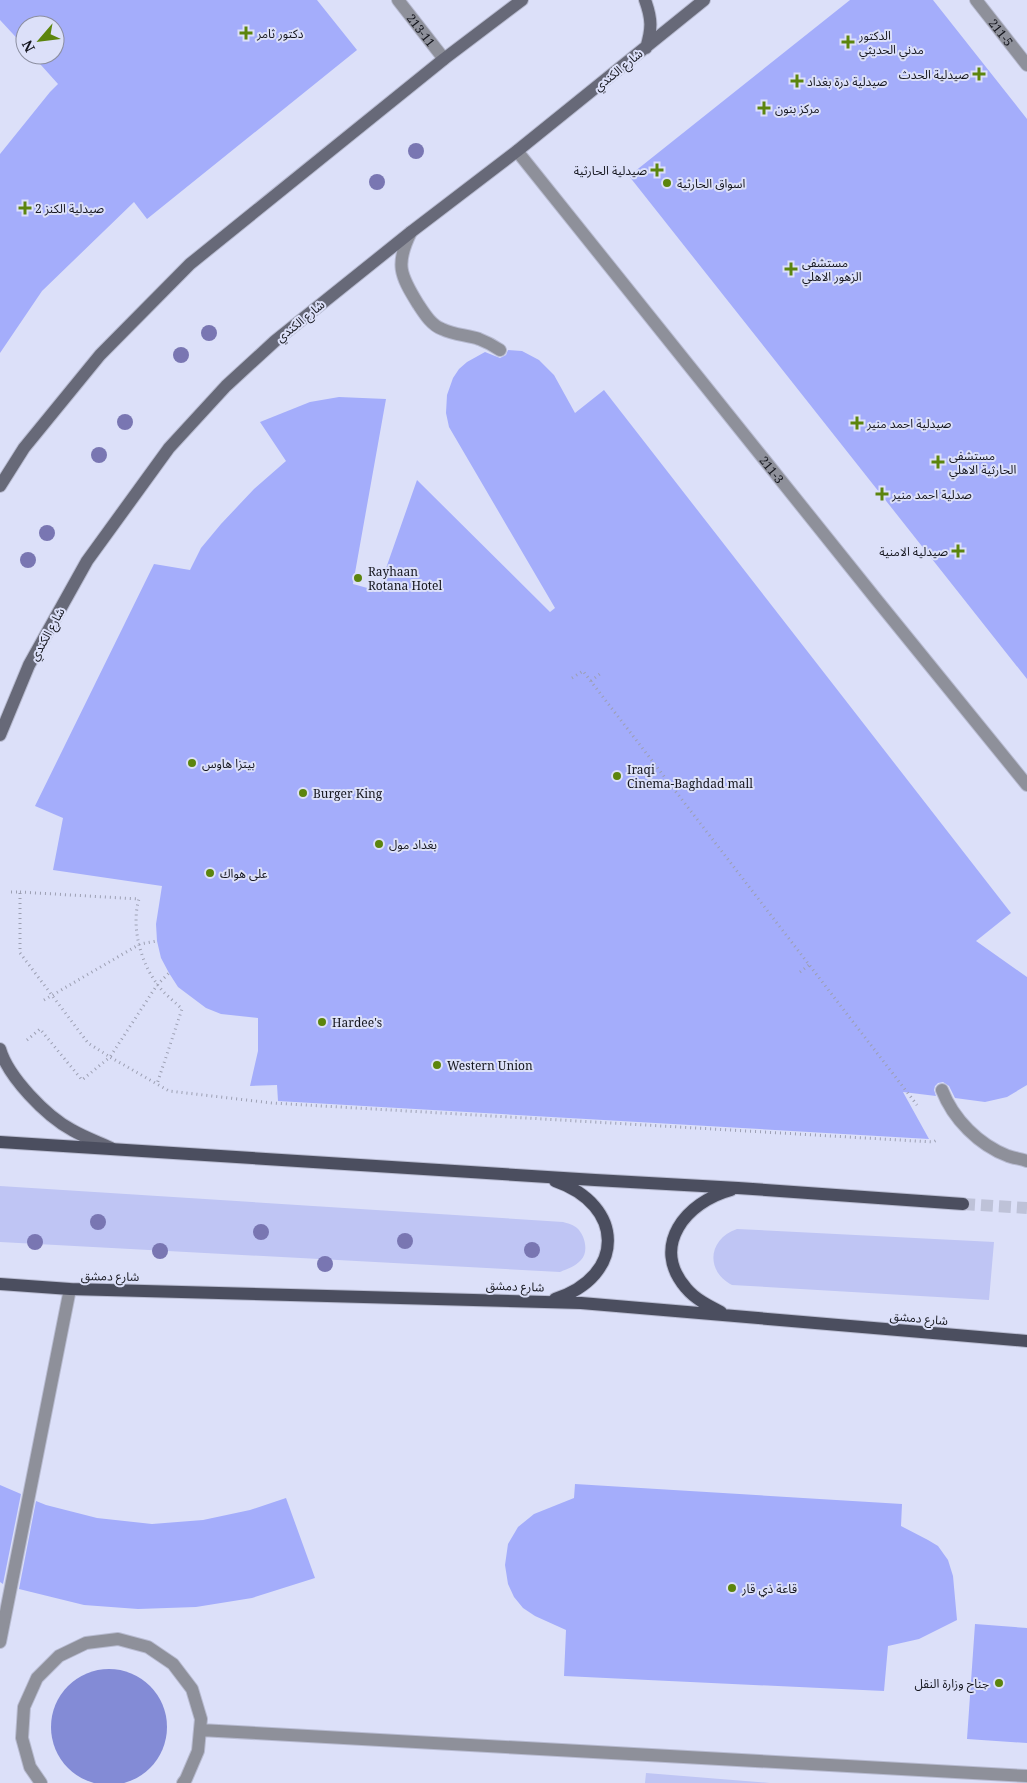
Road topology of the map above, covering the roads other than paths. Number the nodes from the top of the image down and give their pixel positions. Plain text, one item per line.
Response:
1 (398, 0) edge
2 (522, 0) edge
3 (645, 0) edge
4 (704, 0) edge
5 (976, 0) edge
6 (646, 48) junction
7 (444, 59) junction
8 (1027, 65) edge
9 (518, 152) junction
10 (411, 232) junction
11 (500, 350) dead end
12 (0, 486) edge
13 (0, 735) edge
14 (1027, 785) edge
15 (2, 1054) edge
16 (942, 1090) dead end
17 (0, 1142) edge
18 (111, 1148) junction
19 (1027, 1161) edge
20 (532, 1176) junction
21 (738, 1188) junction
22 (963, 1204) tunnel mouth
23 (0, 1284) edge
24 (70, 1288) junction
25 (540, 1301) junction
26 (727, 1315) junction
27 (1027, 1341) edge
28 (4, 1596) edge
29 (0, 1642) edge
30 (200, 1730) junction
31 (1027, 1776) edge
32 (1007, 1779) edge
33 (41, 1783) edge
34 (182, 1783) edge

1 - 7 street, 213-11
2 - 7 street
3 - 6 street
4 - 6 street, شارع الكندي
5 - 8 street, 211-5
6 - 9 street, شارع الكندي
7 - 12 street
9 - 10 street, شارع الكندي
9 - 14 street, 211-3
10 - 11 street
10 - 13 street, شارع الكندي
15 - 18 street
16 - 19 street
17 - 18 main road
18 - 20 main road
20 - 21 main road
20 - 25 main road
21 - 22 main road
21 - 26 main road
23 - 24 main road, شارع دمشق
24 - 25 main road, شارع دمشق
24 - 28 street
25 - 26 main road, شارع دمشق
26 - 27 main road, شارع دمشق
28 - 29 street
30 - 32 street
30 - 33 street
30 - 34 street
31 - 32 street

